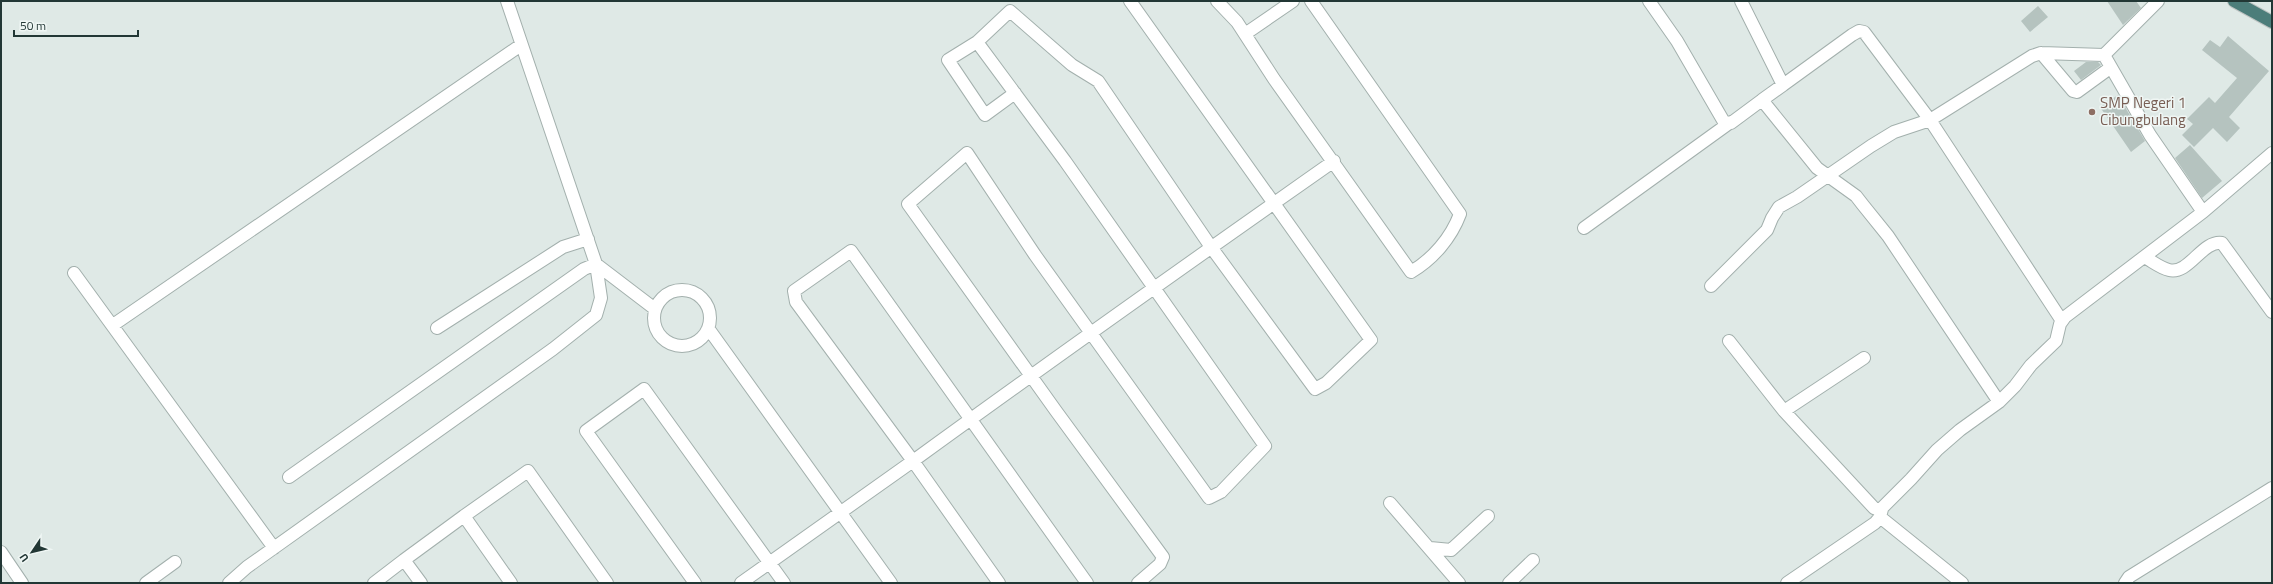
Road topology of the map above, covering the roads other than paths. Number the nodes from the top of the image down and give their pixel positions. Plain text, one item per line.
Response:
1 (507, 1) edge
2 (1130, 1) edge
3 (1217, 1) edge
4 (1293, 1) edge
5 (1311, 1) edge
6 (1649, 1) edge
7 (1741, 1) edge
8 (2158, 1) edge
9 (2234, 1) edge
10 (2272, 22) edge
11 (1245, 34) junction
12 (977, 42) junction
13 (521, 44) junction
14 (2041, 53) junction
15 (2104, 55) junction
16 (2110, 68) junction
17 (1783, 85) junction
18 (1015, 93) junction
19 (1762, 100) junction
20 (1930, 120) junction
21 (1728, 124) junction
22 (2272, 153) edge
23 (1334, 161) junction
24 (1827, 176) junction
25 (1273, 203) junction
26 (2203, 212) junction
27 (1584, 228) dead end
28 (588, 239) junction
29 (1211, 247) junction
30 (2144, 257) junction
31 (596, 264) junction
32 (74, 272) dead end
33 (1711, 286) dead end
34 (1153, 288) junction
35 (655, 309) junction
36 (2272, 312) edge
37 (2062, 321) junction
38 (113, 325) junction
39 (436, 328) dead end
40 (708, 328) junction
41 (1090, 333) junction
42 (1729, 341) dead end
43 (1864, 358) dead end
44 (1031, 376) junction
45 (1999, 402) junction
46 (1784, 411) junction
47 (970, 420) junction
48 (913, 461) junction
49 (289, 477) dead end
50 (2272, 488) edge
51 (1390, 504) dead end
52 (839, 513) junction
53 (1881, 513) junction
54 (464, 516) junction
55 (1488, 516) dead end
56 (274, 548) junction
57 (1430, 548) junction
58 (1, 552) edge
59 (404, 560) junction
60 (1532, 560) dead end
61 (175, 562) dead end
62 (770, 564) junction
63 (22, 583) edge
64 (146, 583) edge
65 (229, 583) edge
66 (374, 583) edge
67 (421, 583) edge
68 (511, 583) edge
69 (606, 583) edge
70 (695, 583) edge
71 (741, 583) edge
72 (784, 583) edge
73 (891, 583) edge
74 (999, 583) edge
75 (1087, 583) edge
76 (1138, 583) edge
77 (1459, 583) edge
78 (1509, 583) edge
79 (1787, 583) edge
80 (1962, 583) edge
81 (2125, 583) edge

1 - 13 street
2 - 25 street
3 - 11 street
4 - 11 street
5 - 23 street
6 - 21 street
7 - 17 street
8 - 15 street
9 - 10 highway
11 - 23 street
12 - 18 street
12 - 18 street
12 - 29 street
13 - 28 street
13 - 38 street
14 - 15 street
14 - 16 street
14 - 20 street
15 - 16 street
16 - 26 street
17 - 19 street
17 - 20 street
18 - 34 street
19 - 21 street
19 - 24 street
20 - 24 street
20 - 37 street
21 - 27 street
22 - 26 street
23 - 25 street
24 - 33 street
24 - 45 street
25 - 29 street
25 - 29 street
26 - 30 street
28 - 31 street
28 - 39 street
29 - 34 street
30 - 36 street
30 - 37 street
31 - 35 street
31 - 49 street
31 - 56 street
32 - 38 street
34 - 41 street
34 - 41 street
35 - 40 street
35 - 40 street
37 - 45 street
38 - 56 street
40 - 52 street
41 - 44 street
41 - 44 street
42 - 46 street
43 - 46 street
44 - 47 street
44 - 76 street
45 - 53 street
46 - 53 street
47 - 48 street
47 - 48 street
47 - 75 street
48 - 52 street
48 - 74 street
50 - 81 street
51 - 57 street
52 - 62 street
52 - 73 street
53 - 79 street
53 - 80 street
54 - 59 street
54 - 68 street
54 - 69 street
55 - 57 street
56 - 65 street
57 - 77 street
58 - 63 street
59 - 66 street
59 - 67 street
60 - 78 street
61 - 64 street
62 - 70 street
62 - 71 street
62 - 72 street

